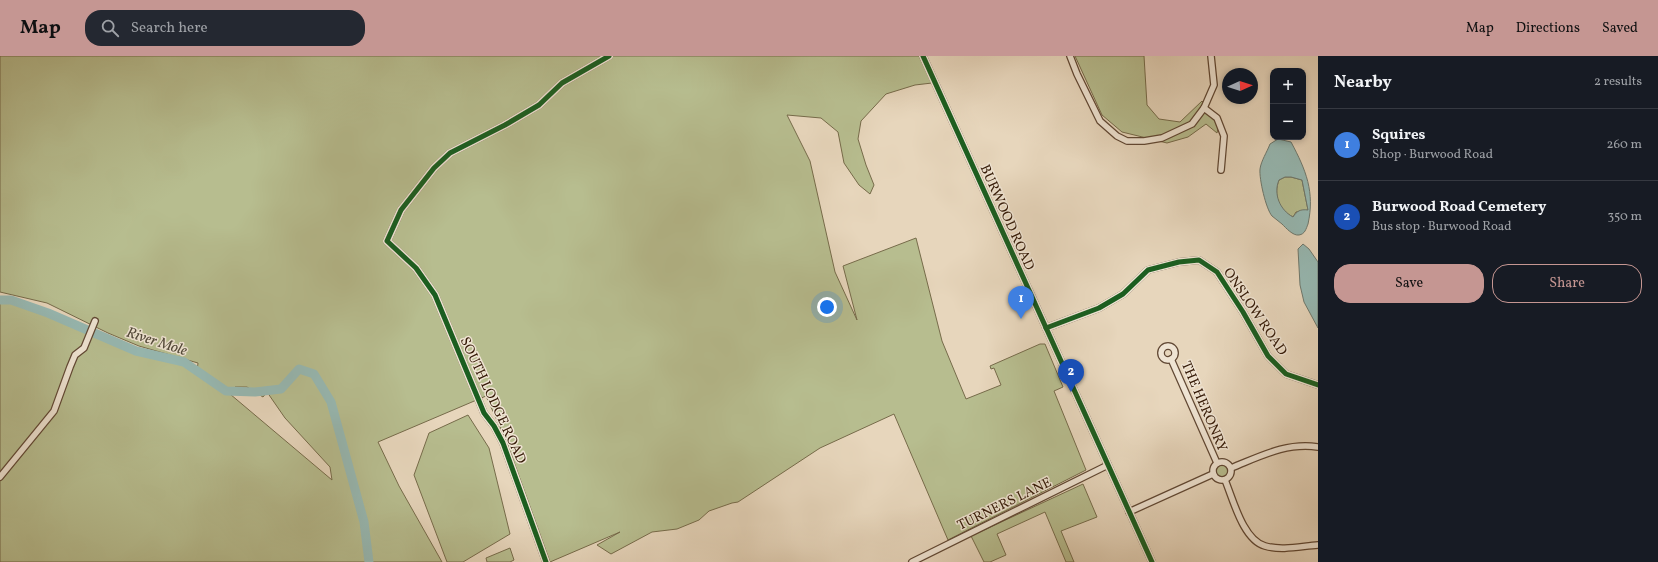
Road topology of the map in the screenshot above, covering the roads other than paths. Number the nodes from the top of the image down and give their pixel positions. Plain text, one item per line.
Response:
1 (596, 56) edge
2 (609, 56) edge
3 (923, 56) edge
4 (1070, 56) edge
5 (1211, 56) edge
6 (602, 60) junction
7 (1204, 108) junction
8 (1221, 170) dead end
9 (96, 321) dead end
10 (1046, 328) junction
11 (1171, 359) dead end
12 (1318, 385) edge
13 (1318, 447) edge
14 (1216, 463) junction
15 (1108, 465) junction
16 (1231, 468) junction
17 (1213, 474) junction
18 (0, 477) edge
19 (1225, 480) junction
20 (1129, 512) junction
21 (1318, 545) edge
22 (546, 562) edge
23 (912, 562) edge
24 (1152, 562) edge

1 - 6 street
2 - 6 street
3 - 10 street, BURWOOD ROAD
4 - 7 street
5 - 7 street
6 - 22 street, SOUTH LODGE ROAD
7 - 8 street
9 - 18 street
10 - 12 street, ONSLOW ROAD
10 - 15 street, BURWOOD ROAD
11 - 14 street, THE HERONRY
13 - 16 street
14 - 16 street
14 - 17 street
15 - 20 street, BURWOOD ROAD
15 - 23 street, TURNERS LANE
16 - 19 street
17 - 19 street
17 - 20 street
19 - 21 street
20 - 24 street, BURWOOD ROAD

